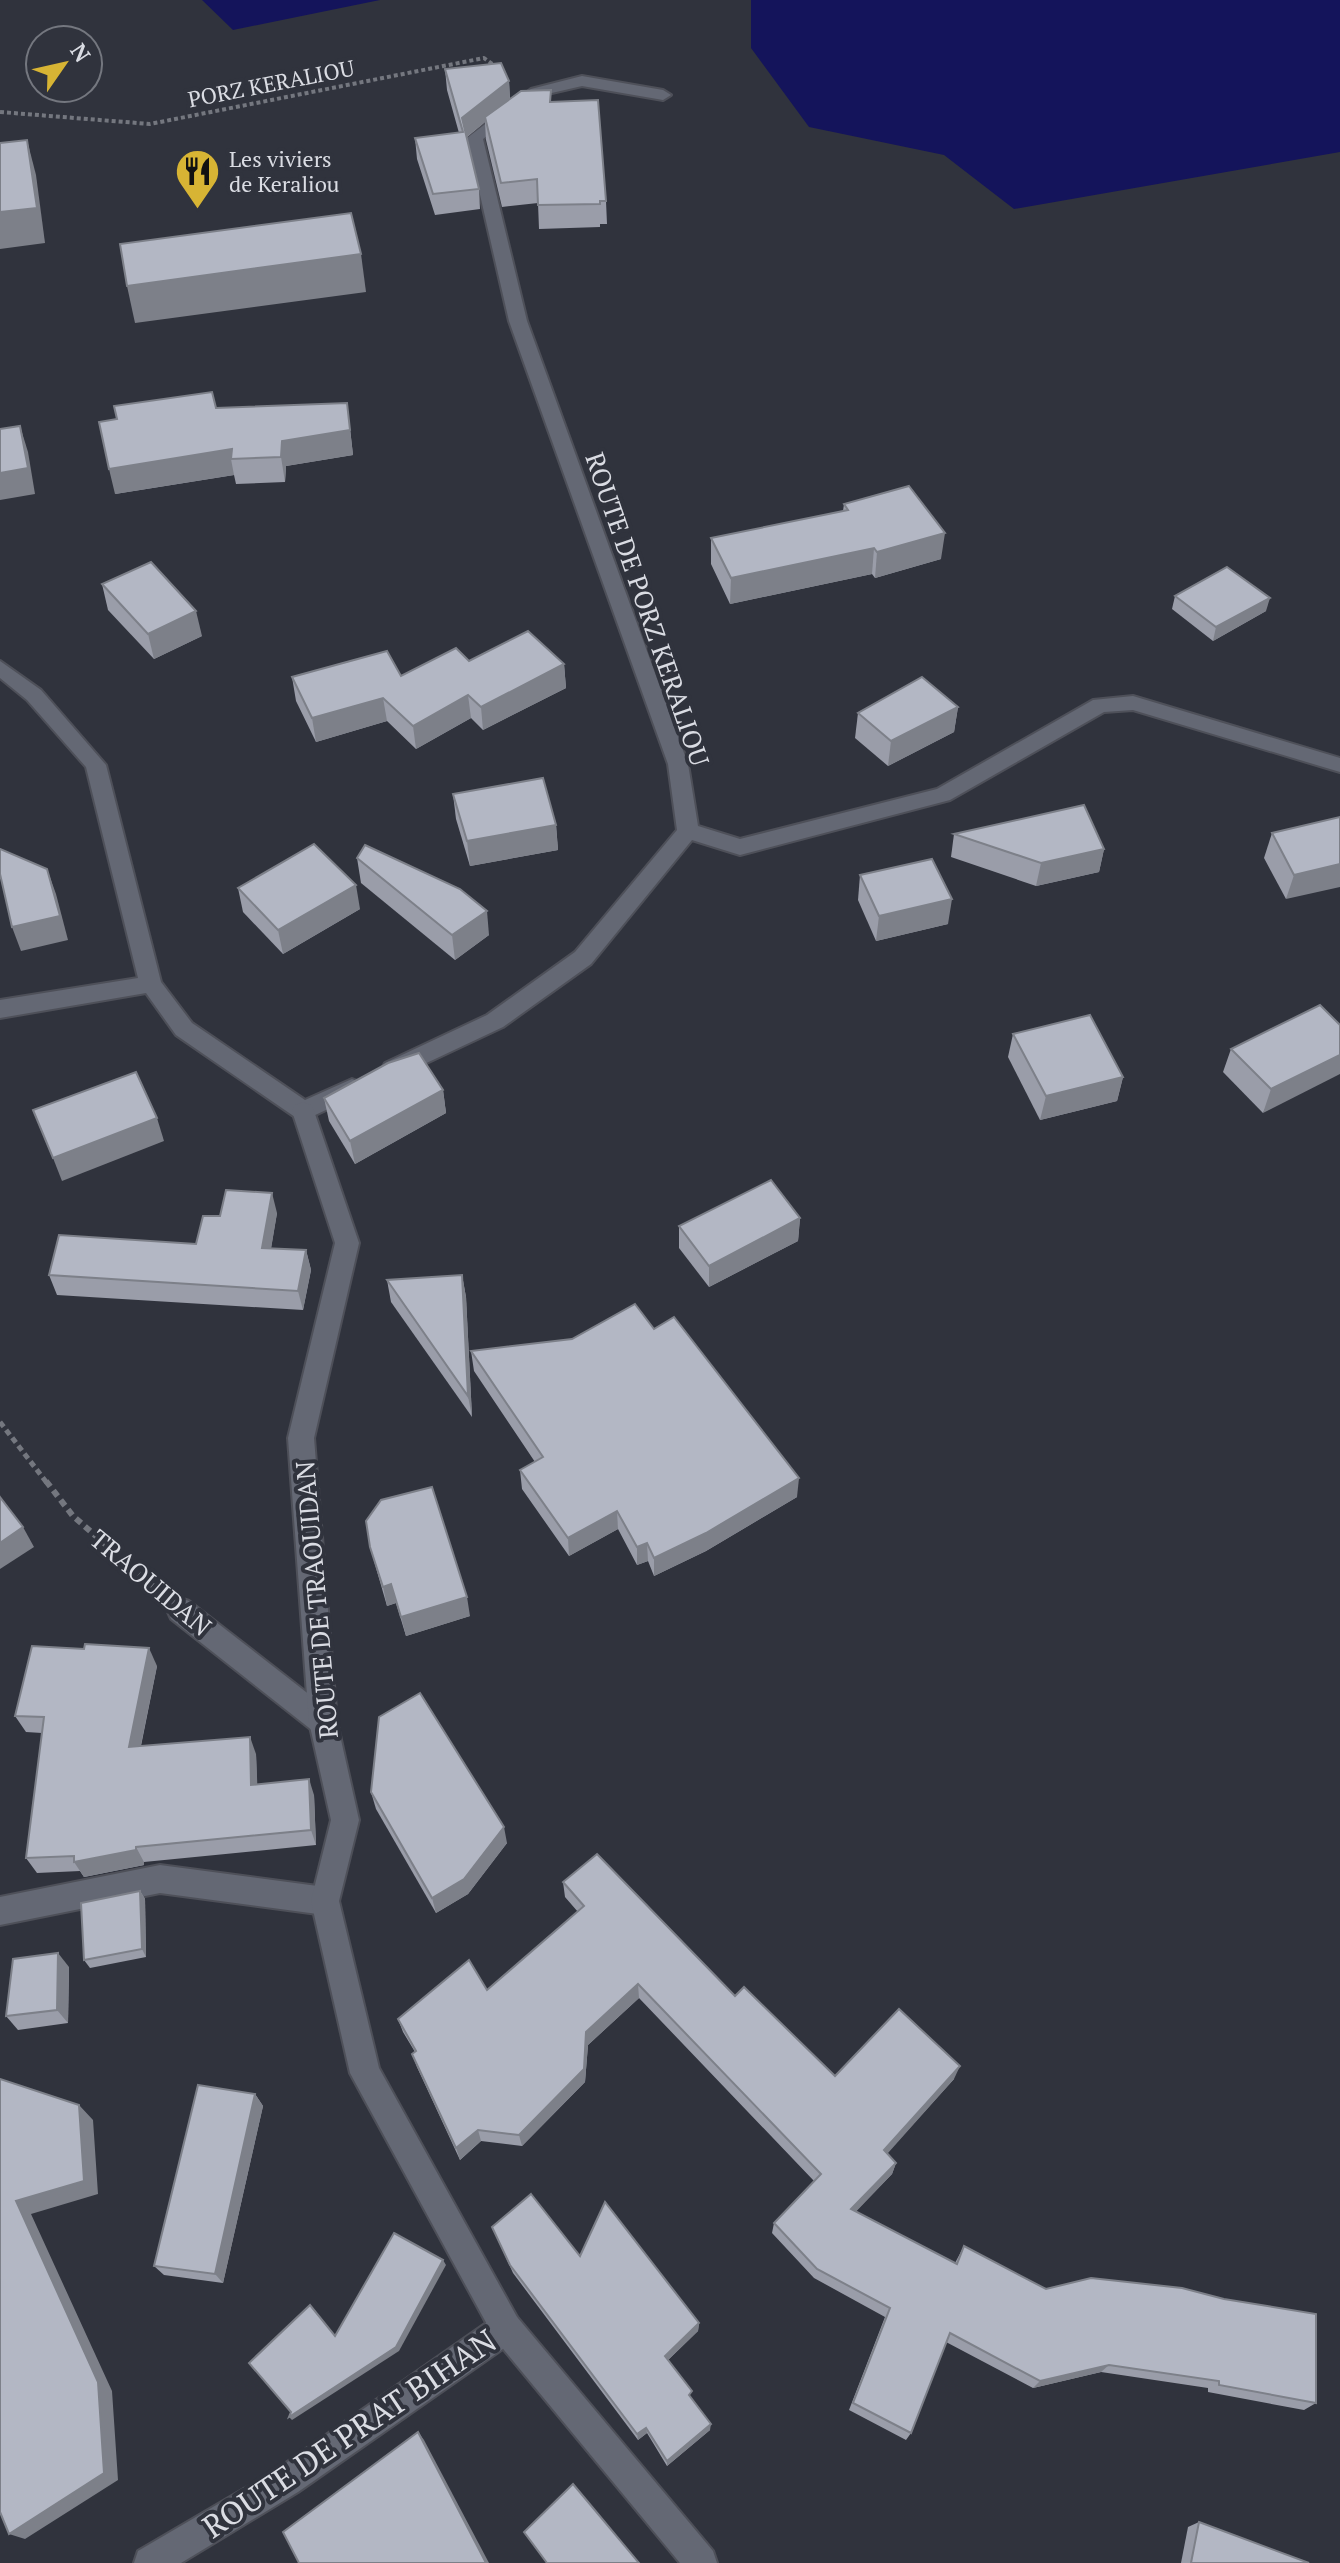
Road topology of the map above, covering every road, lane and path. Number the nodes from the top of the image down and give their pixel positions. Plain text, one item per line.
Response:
1 (537, 92) junction
2 (663, 95) dead end
3 (0, 112) edge
4 (0, 668) edge
5 (1340, 765) edge
6 (688, 831) junction
7 (151, 984) junction
8 (0, 1009) edge
9 (303, 1111) junction
10 (0, 1422) edge
11 (180, 1610) joint
12 (323, 1722) junction
13 (325, 1901) junction
14 (0, 1911) edge
15 (506, 2328) junction
16 (150, 2563) edge
17 (701, 2563) edge

1 - 2 street, ROUTE DE PORZ KERALIOU
1 - 3 path, PORZ KERALIOU
1 - 6 street, ROUTE DE PORZ KERALIOU
4 - 7 street
5 - 6 street
6 - 9 street
7 - 8 street
7 - 9 street
9 - 12 street, ROUTE DE TRAOUIDAN
10 - 11 path, TRAOUIDAN
11 - 12 street, TRAOUIDAN
12 - 13 street, ROUTE DE TRAOUIDAN
13 - 14 street
13 - 15 street, ROUTE DE TRAOUIDAN
15 - 16 street, ROUTE DE PRAT BIHAN
15 - 17 street, ROUTE DE TRAOUIDAN

